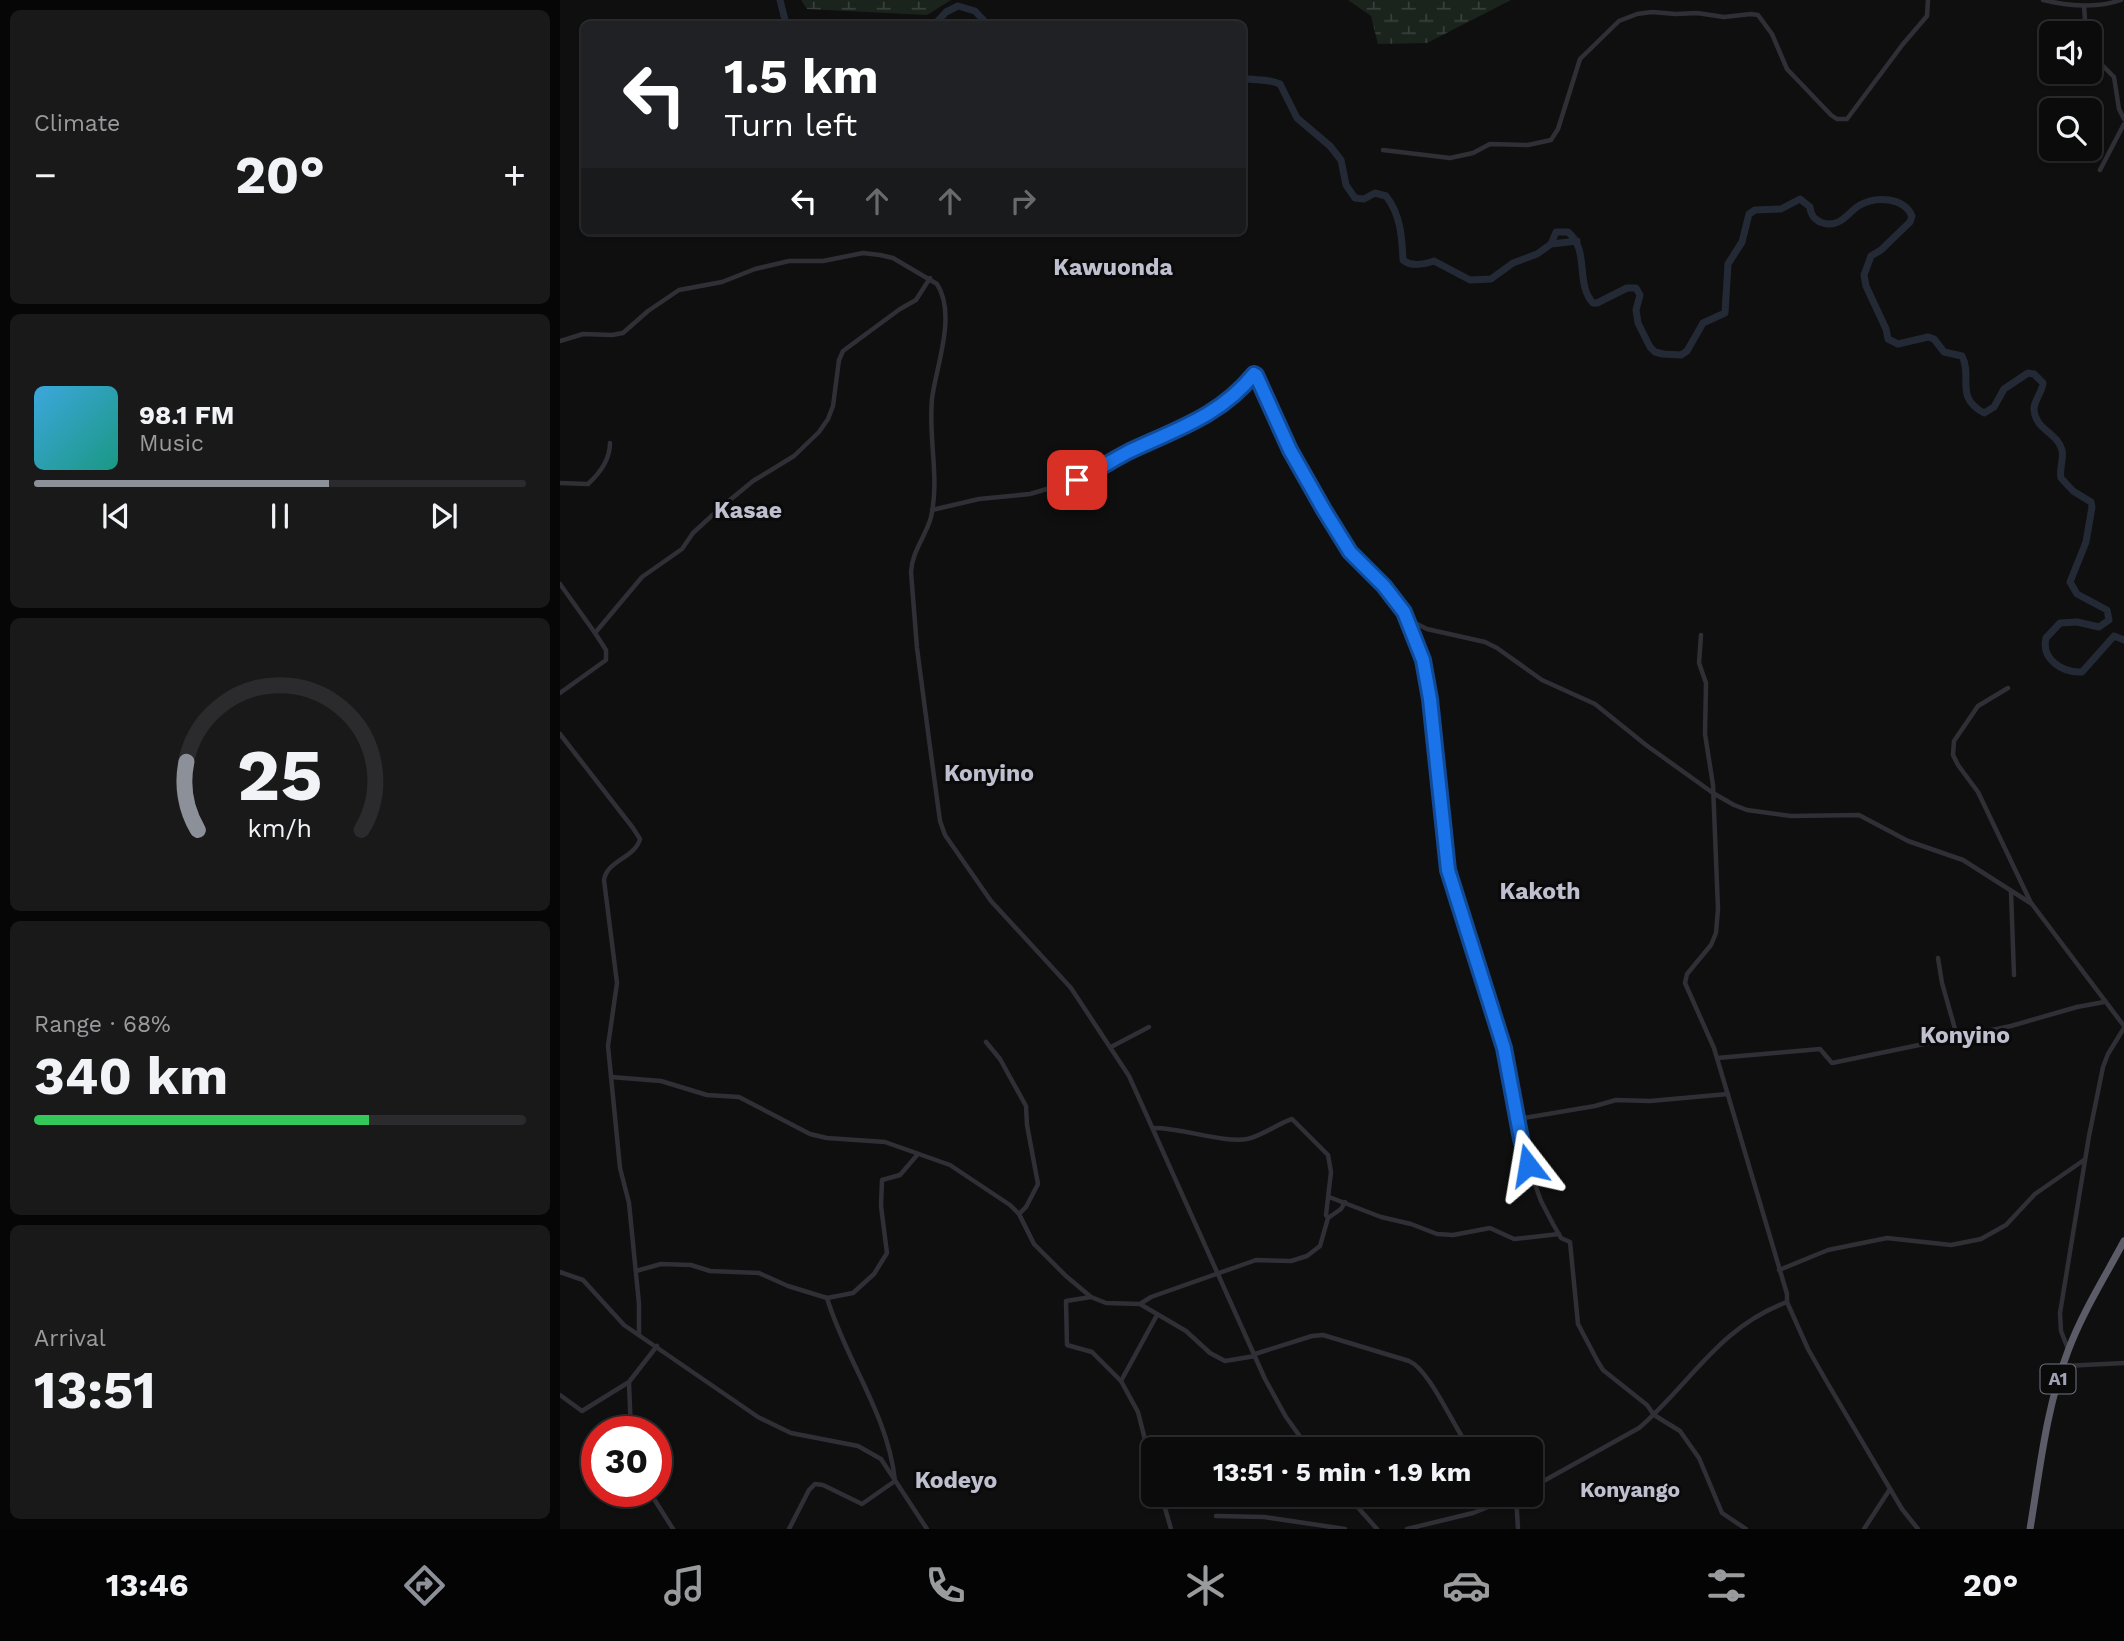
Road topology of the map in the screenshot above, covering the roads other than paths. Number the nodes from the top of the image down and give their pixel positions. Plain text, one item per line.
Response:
1 (1928, 0) edge
2 (2043, 0) edge
3 (2121, 0) edge
4 (2071, 2) edge
5 (2084, 6) junction
6 (2085, 21) edge
7 (2102, 64) edge
8 (2124, 121) edge
9 (1383, 150) dead end
10 (2100, 170) dead end
11 (930, 278) junction
12 (560, 341) edge
13 (610, 443) dead end
14 (560, 483) edge
15 (932, 510) junction
16 (560, 584) edge
17 (1407, 619) junction
18 (595, 633) junction
19 (1701, 635) dead end
20 (2008, 688) dead end
21 (560, 693) edge
22 (560, 733) edge
23 (1713, 793) junction
24 (2011, 891) junction
25 (2032, 904) junction
26 (1938, 958) dead end
27 (2014, 975) dead end
28 (2104, 1002) dead end
29 (1149, 1027) dead end
30 (2124, 1027) edge
31 (1957, 1036) junction
32 (986, 1042) dead end
33 (1111, 1047) junction
34 (1717, 1058) junction
35 (611, 1077) junction
36 (1728, 1094) junction
37 (1518, 1119) junction
38 (1154, 1128) junction
39 (918, 1154) junction
40 (2084, 1160) junction
41 (1329, 1197) junction
42 (1345, 1202) junction
43 (1019, 1214) junction
44 (1328, 1219) junction
45 (1559, 1234) junction
46 (2124, 1241) edge
47 (1779, 1270) junction
48 (636, 1271) junction
49 (560, 1272) edge
50 (1217, 1273) junction
51 (1091, 1297) junction
52 (827, 1298) junction
53 (1787, 1302) junction
54 (1140, 1304) junction
55 (1157, 1315) junction
56 (639, 1335) junction
57 (657, 1346) junction
58 (2068, 1349) junction
59 (1255, 1355) junction
60 (2124, 1363) edge
61 (2063, 1366) junction
62 (1121, 1381) junction
63 (629, 1382) junction
64 (560, 1395) edge
65 (1654, 1415) junction
66 (630, 1416) edge
67 (1144, 1437) edge
68 (1301, 1437) edge
69 (1461, 1437) edge
70 (895, 1481) junction
71 (1543, 1482) edge
72 (1890, 1489) junction
73 (659, 1507) edge
74 (1165, 1507) edge
75 (1358, 1507) edge
76 (1488, 1507) edge
77 (1518, 1507) edge
78 (1216, 1516) dead end
79 (673, 1529) edge
80 (789, 1529) edge
81 (927, 1529) edge
82 (1171, 1529) edge
83 (1345, 1529) edge
84 (1377, 1529) edge
85 (1407, 1529) edge
86 (1518, 1529) edge
87 (1746, 1529) edge
88 (1864, 1529) edge
89 (1918, 1529) edge
90 (2030, 1529) edge

1 - 9 street
2 - 4 street
3 - 5 street
4 - 5 street
5 - 6 street
7 - 8 street
8 - 10 street
11 - 12 street
11 - 15 street
11 - 18 street
13 - 14 street
15 - 17 street
15 - 33 street
16 - 18 street
17 - 23 street
17 - 37 street
18 - 21 street
19 - 23 street
20 - 25 street
22 - 35 street
23 - 24 street
23 - 34 street
24 - 25 street
24 - 27 street
25 - 30 street
26 - 31 street
28 - 31 street
29 - 33 street
30 - 40 street
31 - 34 street
32 - 43 street
33 - 38 street
34 - 36 street
35 - 39 street
35 - 48 street
36 - 37 street
36 - 47 street
37 - 45 street
38 - 41 street
38 - 50 street
39 - 43 street
39 - 52 street
40 - 47 street
40 - 58 street
41 - 42 street
41 - 44 street
42 - 44 street
42 - 45 street
43 - 51 street
44 - 50 street
45 - 65 street
46 - 58 highway, A1
47 - 53 street
48 - 52 street
48 - 56 street
49 - 56 street
50 - 54 street
50 - 59 street
51 - 54 street
51 - 62 street
52 - 70 street
53 - 65 street
53 - 72 street
54 - 55 street
55 - 59 street
55 - 62 street
56 - 57 street
57 - 63 street
57 - 70 street
58 - 61 highway, A1
59 - 68 street
59 - 69 street
60 - 61 street
61 - 90 highway, A1
62 - 67 street
63 - 64 street
63 - 66 street
65 - 71 street
65 - 87 street
70 - 80 street
70 - 81 street
72 - 88 street
72 - 89 street
73 - 79 street
74 - 82 street
75 - 84 street
76 - 85 street
77 - 86 street
78 - 83 street

